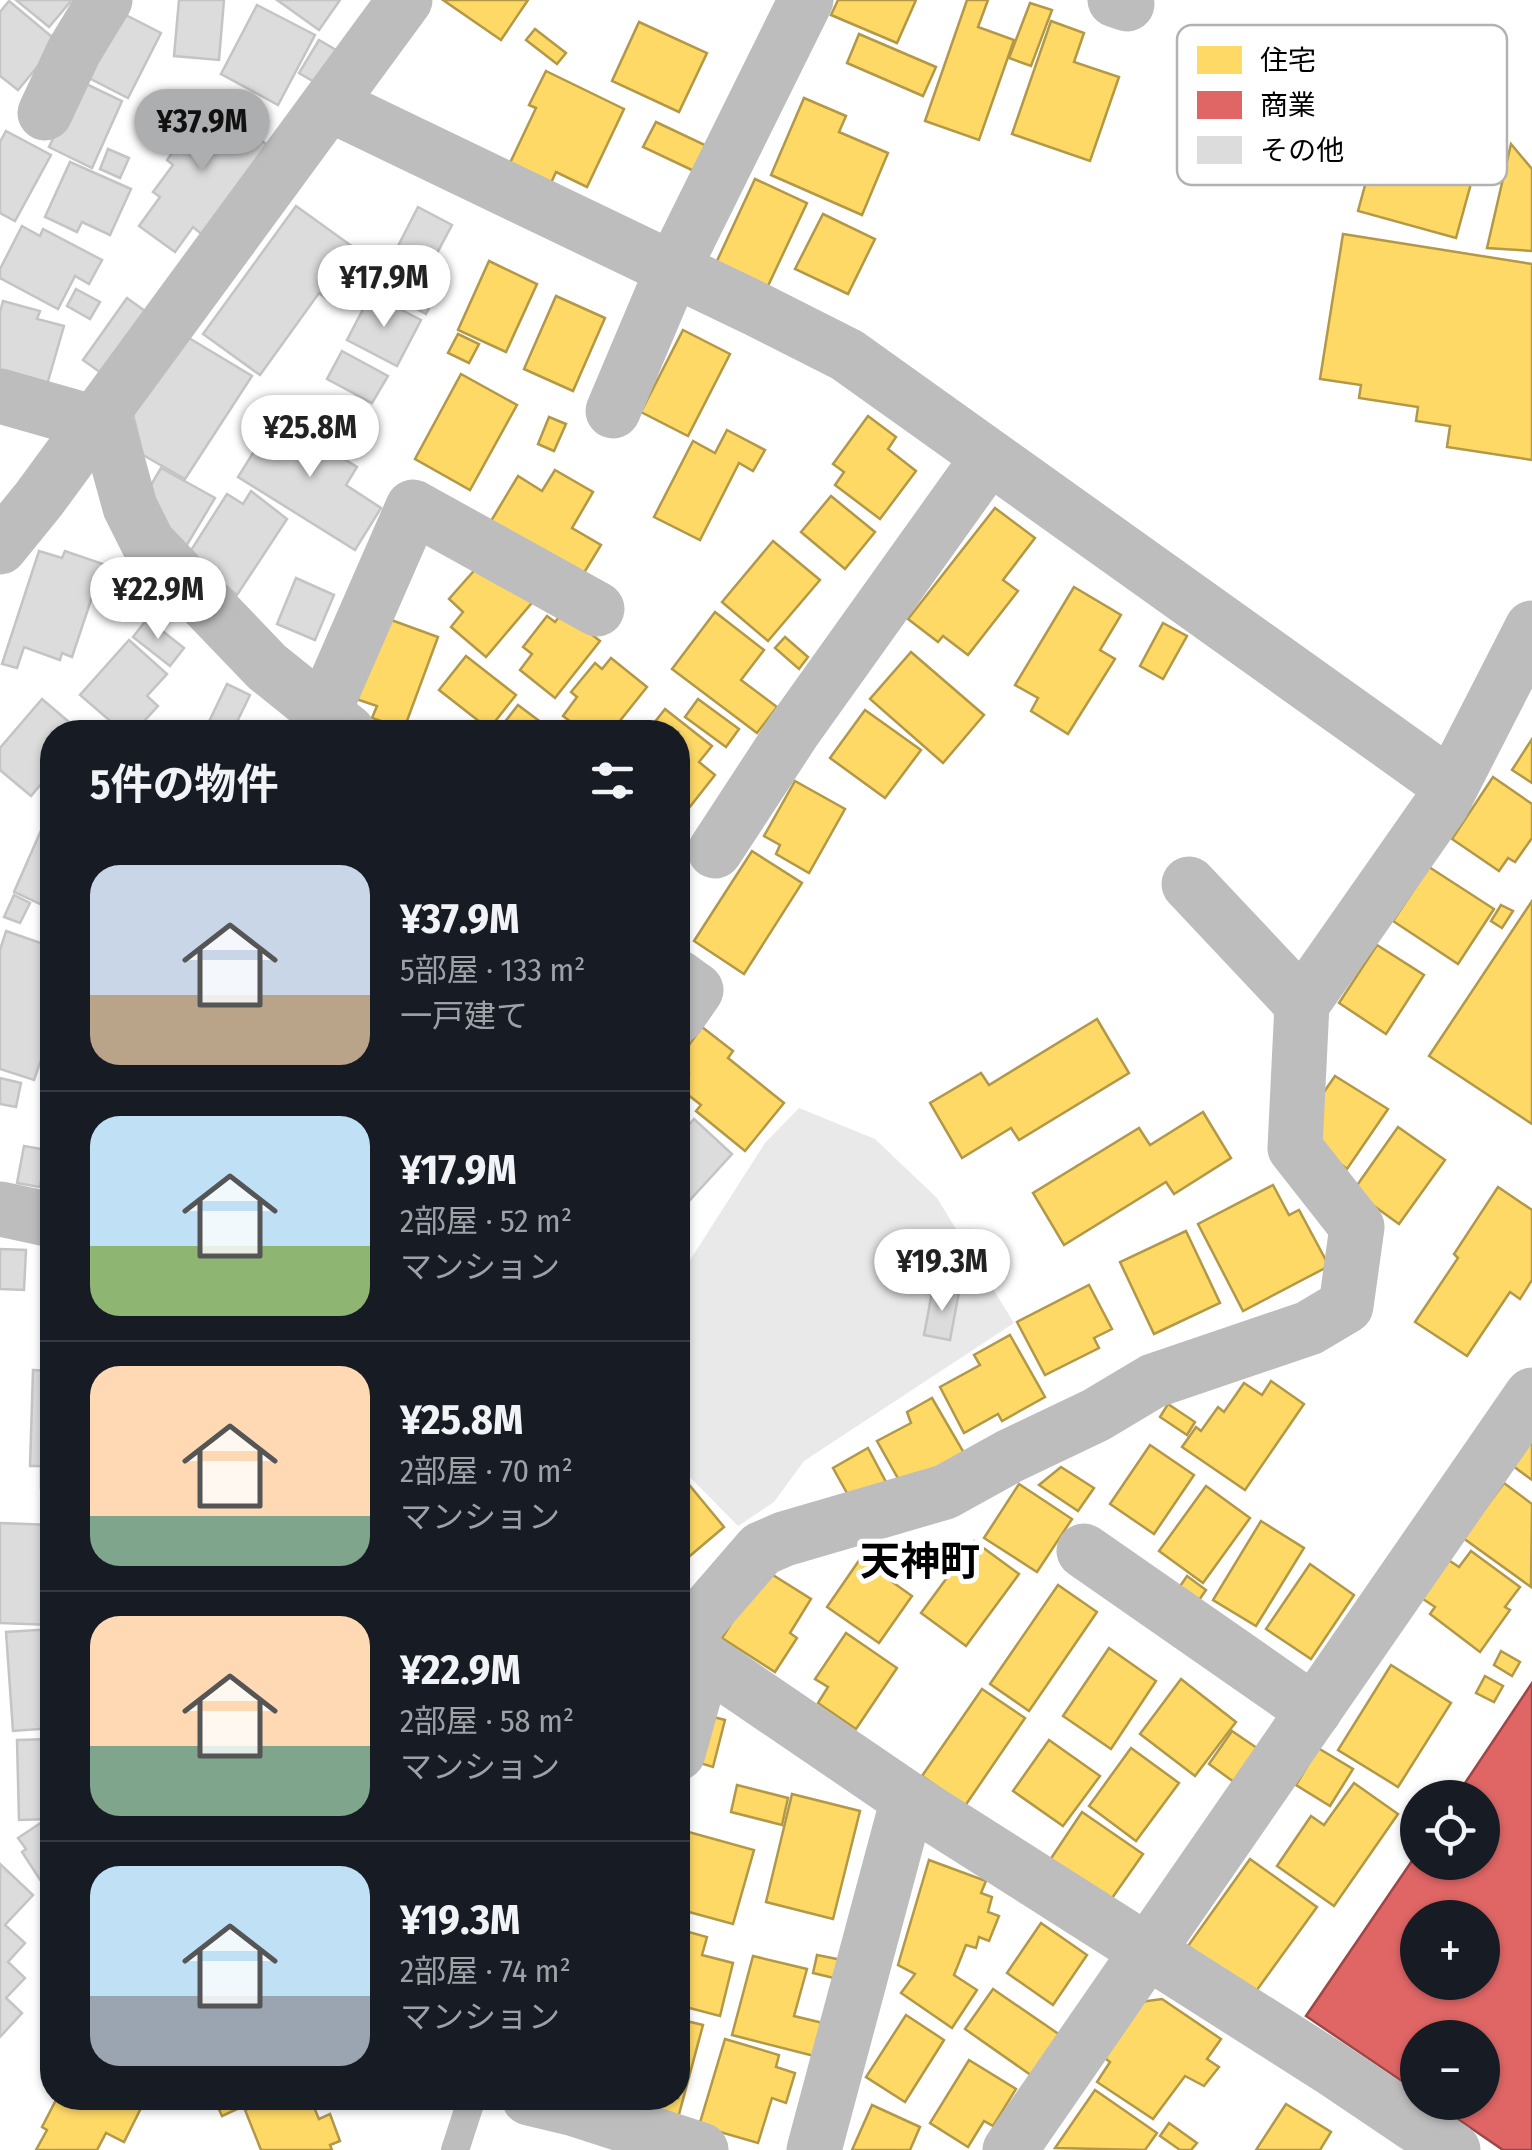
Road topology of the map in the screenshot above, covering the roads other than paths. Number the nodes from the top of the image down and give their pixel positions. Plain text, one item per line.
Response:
1 (105, 0) edge
2 (405, 0) edge
3 (806, 0) edge
4 (328, 104) junction
5 (45, 113) dead end
6 (673, 269) junction
7 (0, 396) edge
8 (613, 412) dead end
9 (95, 422) junction
10 (989, 457) junction
11 (0, 547) edge
12 (597, 609) dead end
13 (1532, 628) edge
14 (332, 720) edge
15 (337, 720) edge
16 (1451, 786) junction
17 (715, 851) dead end
18 (1188, 884) dead end
19 (1302, 1004) junction
20 (0, 1209) edge
21 (40, 1217) edge
22 (1532, 1395) edge
23 (1084, 1551) dead end
24 (690, 1642) edge
25 (690, 1644) edge
26 (1314, 1711) junction
27 (908, 1798) junction
28 (1148, 1952) junction
29 (468, 2110) edge
30 (585, 2110) edge
31 (1386, 2132) edge
32 (685, 2148) edge
33 (455, 2150) edge
34 (814, 2150) edge
35 (1010, 2150) edge
36 (1453, 2150) edge

1 - 5 street
2 - 4 street
3 - 6 street
4 - 6 street
4 - 9 street
6 - 8 street
6 - 10 street
7 - 9 street
9 - 11 street
9 - 14 street
10 - 16 street
10 - 17 street
12 - 15 street
13 - 16 street
16 - 19 street
18 - 19 street
19 - 24 street
20 - 21 street
22 - 26 street
23 - 26 street
25 - 27 street
26 - 28 street
27 - 28 street
27 - 34 street
28 - 31 street
28 - 35 street
29 - 33 lane
30 - 32 street
31 - 36 street

